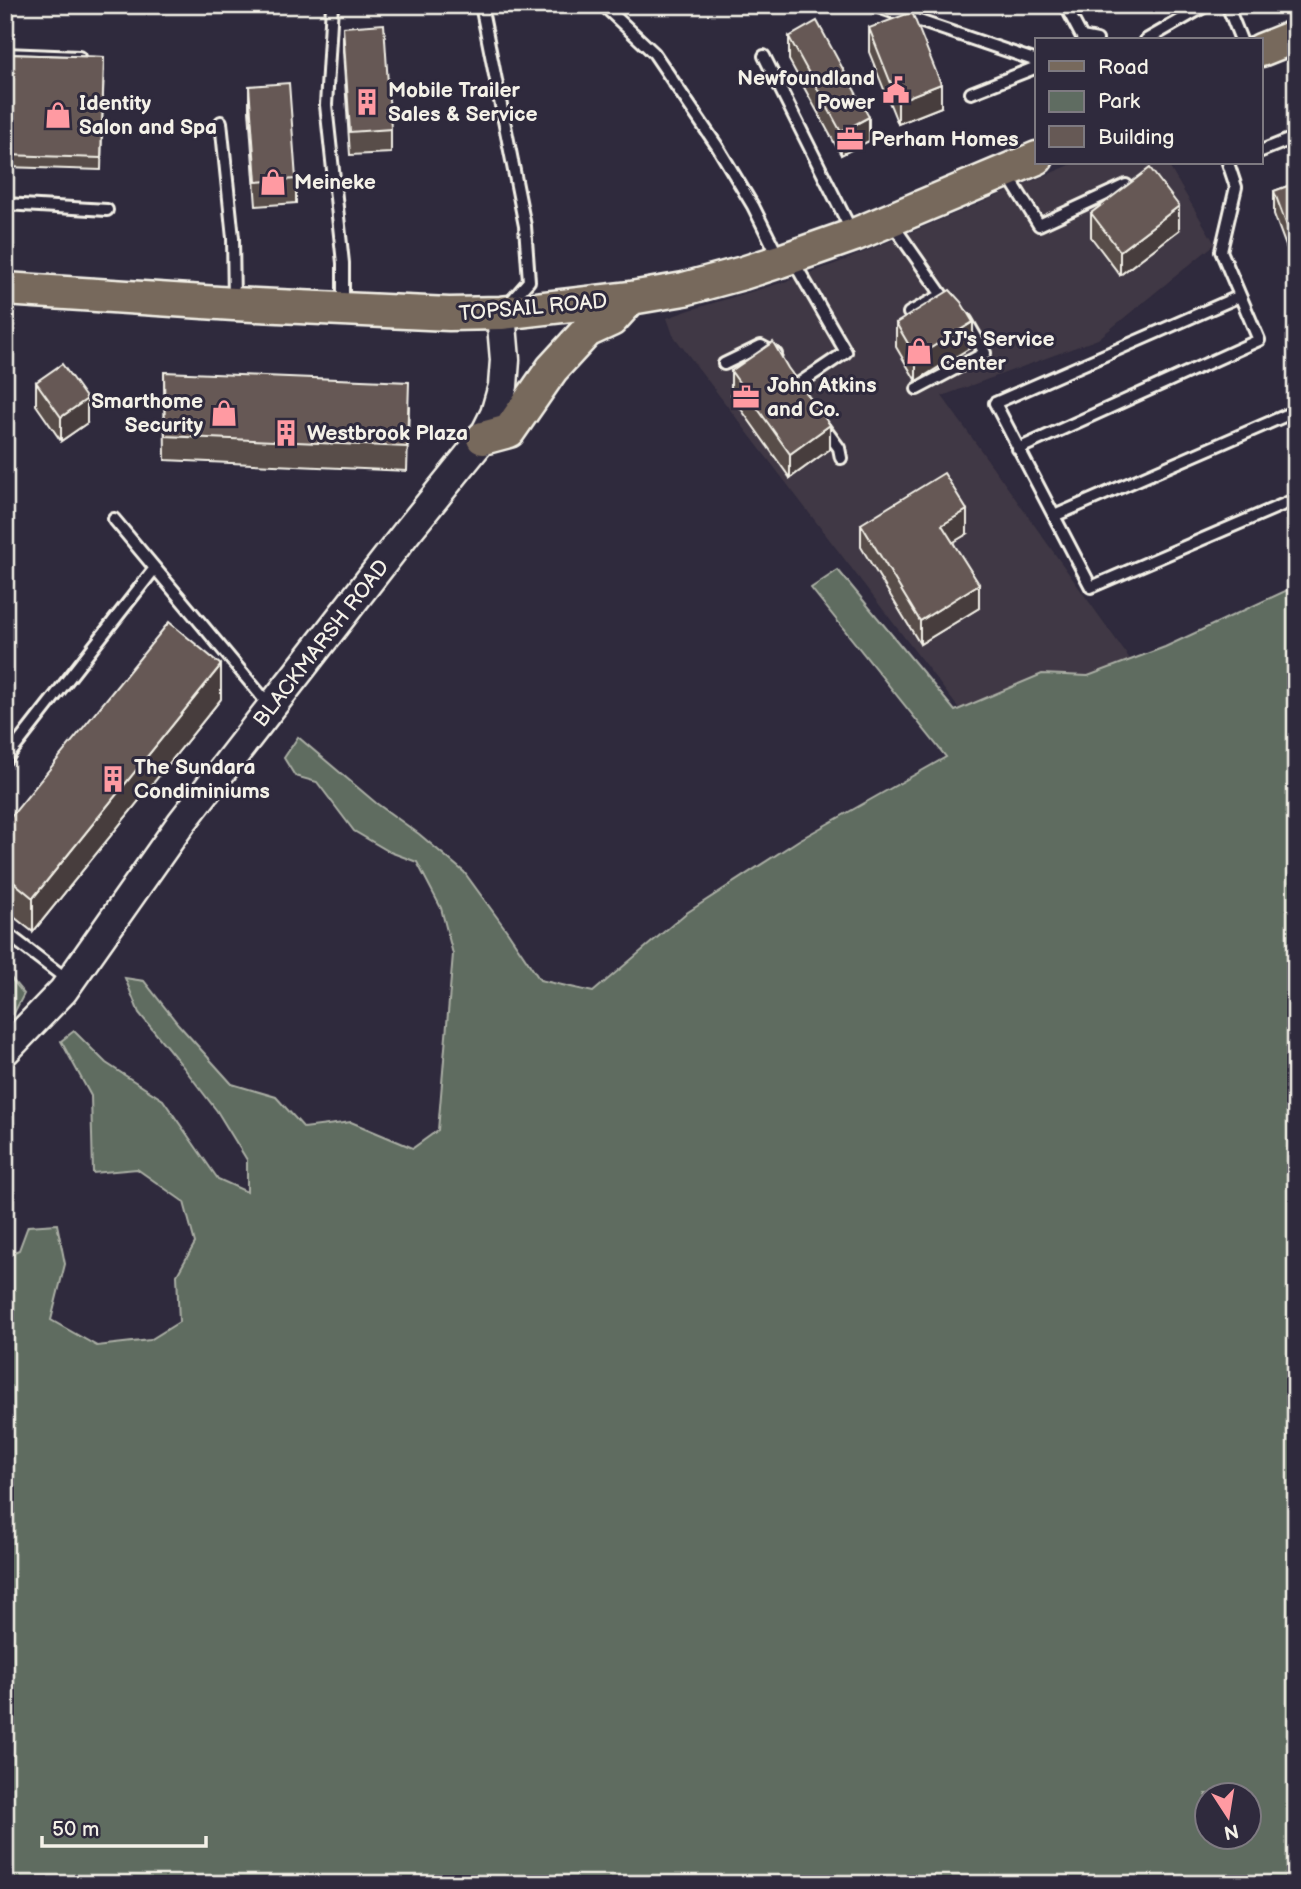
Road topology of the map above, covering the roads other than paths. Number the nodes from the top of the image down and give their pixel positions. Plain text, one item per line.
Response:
1 (332, 5) edge
2 (481, 5) edge
3 (603, 5) edge
4 (872, 5) edge
5 (1065, 5) edge
6 (1207, 5) edge
7 (1227, 5) edge
8 (1296, 36) edge
9 (1087, 38) edge
10 (1149, 38) edge
11 (1240, 38) edge
12 (1262, 50) edge
13 (5, 54) edge
14 (764, 56) dead end
15 (93, 57) edge
16 (1035, 60) edge
17 (1035, 68) edge
18 (971, 93) dead end
19 (220, 121) dead end
20 (1296, 137) edge
21 (1262, 151) edge
22 (1035, 159) edge
23 (1229, 164) edge
24 (1005, 172) junction
25 (1126, 185) edge
26 (5, 204) edge
27 (107, 210) dead end
28 (889, 220) junction
29 (854, 234) junction
30 (785, 259) junction
31 (5, 289) edge
32 (942, 295) junction
33 (1240, 296) junction
34 (631, 298) junction
35 (234, 303) junction
36 (951, 304) edge
37 (343, 309) junction
38 (501, 313) junction
39 (909, 313) edge
40 (960, 314) edge
41 (724, 364) dead end
42 (788, 377) junction
43 (917, 389) dead end
44 (801, 397) edge
45 (1296, 411) edge
46 (816, 418) edge
47 (483, 438) junction
48 (1018, 449) junction
49 (841, 458) dead end
50 (1296, 499) edge
51 (1054, 516) junction
52 (114, 519) dead end
53 (155, 568) junction
54 (271, 707) junction
55 (5, 760) edge
56 (5, 932) edge
57 (70, 982) junction
58 (5, 1051) edge

1 - 37 lane
2 - 38 lane
3 - 30 lane
4 - 16 lane
5 - 9 lane
6 - 10 lane
7 - 11 lane
8 - 12 main road
13 - 15 lane
14 - 29 lane
17 - 18 lane
19 - 35 lane
20 - 21 lane
22 - 24 main road, TOPSAIL ROAD
23 - 33 lane
24 - 25 lane
24 - 28 main road, TOPSAIL ROAD
26 - 27 lane
28 - 29 main road, TOPSAIL ROAD
28 - 32 lane
29 - 30 main road, TOPSAIL ROAD
30 - 34 main road, TOPSAIL ROAD
30 - 42 lane
31 - 35 main road, TOPSAIL ROAD
32 - 36 lane
32 - 39 lane
33 - 48 lane
33 - 48 lane
34 - 38 main road, TOPSAIL ROAD
34 - 47 main road
35 - 37 main road, TOPSAIL ROAD
37 - 38 main road, TOPSAIL ROAD
38 - 47 main road, BLACKMARSH ROAD
40 - 43 lane
41 - 42 lane
42 - 44 lane
45 - 51 lane
46 - 49 lane
47 - 54 main road, BLACKMARSH ROAD
48 - 51 lane
50 - 51 lane
52 - 53 lane
53 - 54 lane
53 - 55 lane
54 - 57 main road, BLACKMARSH ROAD
56 - 57 lane
57 - 58 main road, BLACKMARSH ROAD

